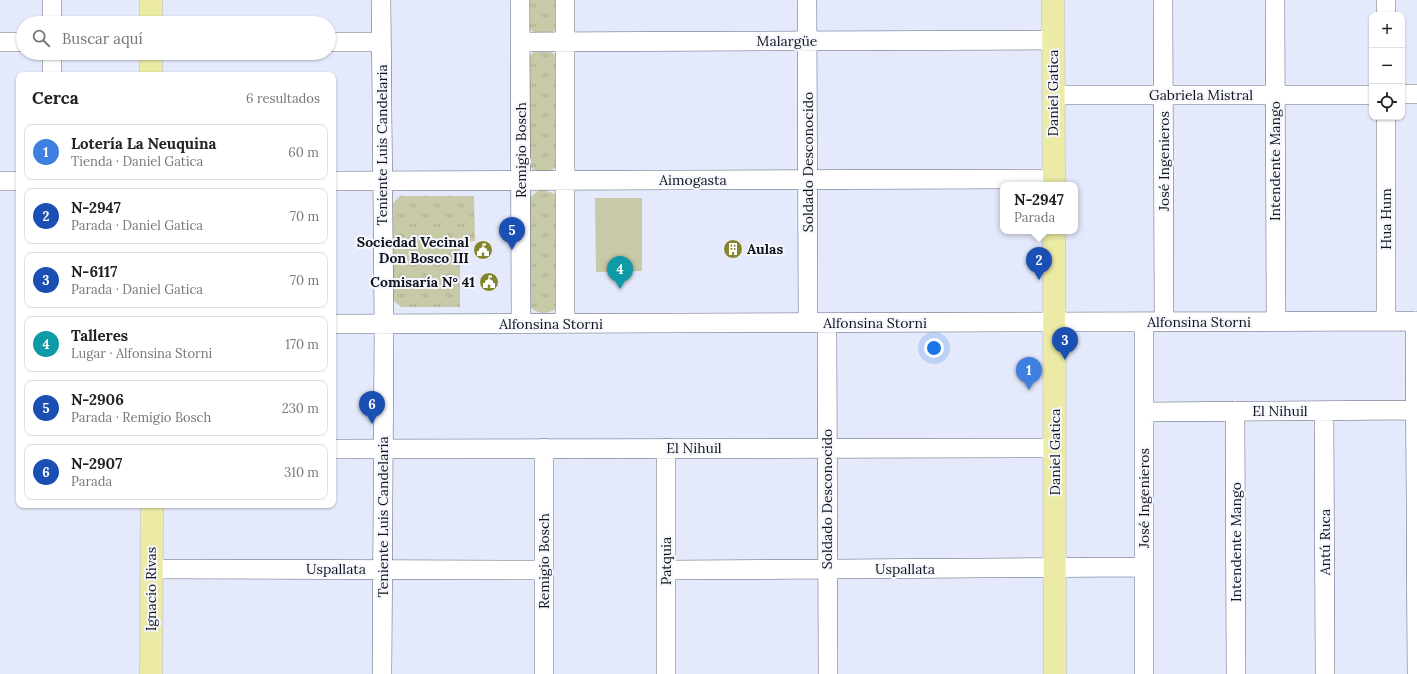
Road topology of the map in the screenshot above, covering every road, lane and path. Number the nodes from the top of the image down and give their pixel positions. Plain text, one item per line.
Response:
1 (52, 0) edge
2 (151, 0) edge
3 (381, 0) edge
4 (520, 0) edge
5 (565, 0) edge
6 (807, 0) edge
7 (1053, 0) edge
8 (1164, 0) edge
9 (1275, 0) edge
10 (1386, 0) edge
11 (1386, 12) edge
12 (52, 16) edge
13 (151, 16) edge
14 (1053, 40) junction
15 (807, 41) junction
16 (0, 42) edge
17 (16, 42) edge
18 (336, 42) edge
19 (381, 42) junction
20 (521, 42) junction
21 (565, 42) junction
22 (52, 60) edge
23 (151, 60) edge
24 (52, 72) edge
25 (151, 72) edge
26 (1405, 94) edge
27 (1417, 94) edge
28 (1053, 95) junction
29 (1164, 95) junction
30 (1275, 95) junction
31 (1369, 95) edge
32 (1386, 120) edge
33 (565, 180) junction
34 (808, 180) junction
35 (0, 181) edge
36 (16, 181) edge
37 (336, 181) edge
38 (382, 181) junction
39 (521, 181) junction
40 (1054, 182) edge
41 (1054, 234) edge
42 (1276, 321) junction
43 (1386, 321) junction
44 (1416, 321) edge
45 (1054, 322) junction
46 (1144, 322) junction
47 (1164, 322) junction
48 (808, 323) junction
49 (827, 323) junction
50 (336, 324) edge
51 (384, 324) junction
52 (521, 324) junction
53 (565, 324) junction
54 (1416, 410) edge
55 (1235, 411) junction
56 (1324, 411) junction
57 (1144, 412) junction
58 (544, 448) junction
59 (666, 448) junction
60 (827, 448) junction
61 (1054, 448) junction
62 (336, 449) edge
63 (383, 449) junction
64 (152, 508) edge
65 (1055, 568) junction
66 (1144, 568) junction
67 (151, 569) junction
68 (382, 569) junction
69 (828, 569) junction
70 (544, 570) junction
71 (666, 570) junction
72 (151, 674) edge
73 (382, 674) edge
74 (544, 674) edge
75 (666, 674) edge
76 (828, 674) edge
77 (1055, 674) edge
78 (1144, 674) edge
79 (1236, 674) edge
80 (1326, 674) edge
81 (1417, 674) edge

1 - 12 street
2 - 13 main road
3 - 19 street, Teniente Luis Candelaria
4 - 20 street, Remigio Bosch
5 - 21 street
6 - 15 street, Soldado Desconocido
7 - 14 main road, Daniel Gatica
8 - 29 street, José Ingenieros
9 - 30 street, Intendente Mango
10 - 11 street
14 - 15 street, Malargüe
14 - 28 main road, Daniel Gatica
15 - 21 street, Malargüe
15 - 34 street, Soldado Desconocido
16 - 17 street
18 - 19 street
19 - 38 street, Teniente Luis Candelaria
20 - 21 street, Malargüe
20 - 39 street, Remigio Bosch
21 - 33 street
22 - 24 street
23 - 25 main road
26 - 27 street
28 - 29 street, Gabriela Mistral
28 - 40 main road, Daniel Gatica
29 - 30 street, Gabriela Mistral
29 - 47 street, José Ingenieros
30 - 31 street, Gabriela Mistral
30 - 42 street, Intendente Mango
32 - 43 street, Hua Hum
33 - 34 street, Aimogasta
33 - 39 street, Aimogasta
33 - 53 street
34 - 40 street, Aimogasta
34 - 48 street, Soldado Desconocido
35 - 36 street
37 - 38 street, Aimogasta
38 - 39 street, Aimogasta
38 - 51 street, Teniente Luis Candelaria
39 - 52 street, Remigio Bosch
41 - 45 main road, Daniel Gatica
42 - 43 street, Alfonsina Storni
42 - 47 street, Alfonsina Storni
43 - 44 street, Alfonsina Storni
44 - 54 street
45 - 46 street, Alfonsina Storni
45 - 49 street, Alfonsina Storni
45 - 61 main road, Daniel Gatica
46 - 47 street, Alfonsina Storni
46 - 57 street, José Ingenieros
48 - 49 street, Alfonsina Storni
48 - 53 street, Alfonsina Storni
49 - 60 street, Soldado Desconocido
50 - 51 street, Alfonsina Storni
51 - 52 street, Alfonsina Storni
51 - 63 street, Teniente Luis Candelaria
52 - 53 street, Alfonsina Storni
54 - 56 street, El Nihuil
54 - 81 street
55 - 56 street, El Nihuil
55 - 57 street, El Nihuil
55 - 79 street, Intendente Mango
56 - 80 street, Antú Ruca
57 - 66 street, José Ingenieros
58 - 59 street, El Nihuil
58 - 63 street, El Nihuil
58 - 70 street, Remigio Bosch
59 - 60 street, El Nihuil
59 - 71 street, Patquia
60 - 61 street, El Nihuil
60 - 69 street, Soldado Desconocido
61 - 65 main road, Daniel Gatica
62 - 63 street, El Nihuil
63 - 68 street, Teniente Luis Candelaria
64 - 67 main road, Ignacio Rivas
65 - 66 street, Uspallata
65 - 69 street, Uspallata
65 - 77 main road, Daniel Gatica
66 - 78 street, José Ingenieros
67 - 68 street, Uspallata
67 - 72 main road, Ignacio Rivas
68 - 70 street, Uspallata
68 - 73 street, Teniente Luis Candelaria
69 - 71 street, Uspallata
69 - 76 street, Soldado Desconocido
70 - 74 street, Remigio Bosch
71 - 75 street, Patquia

